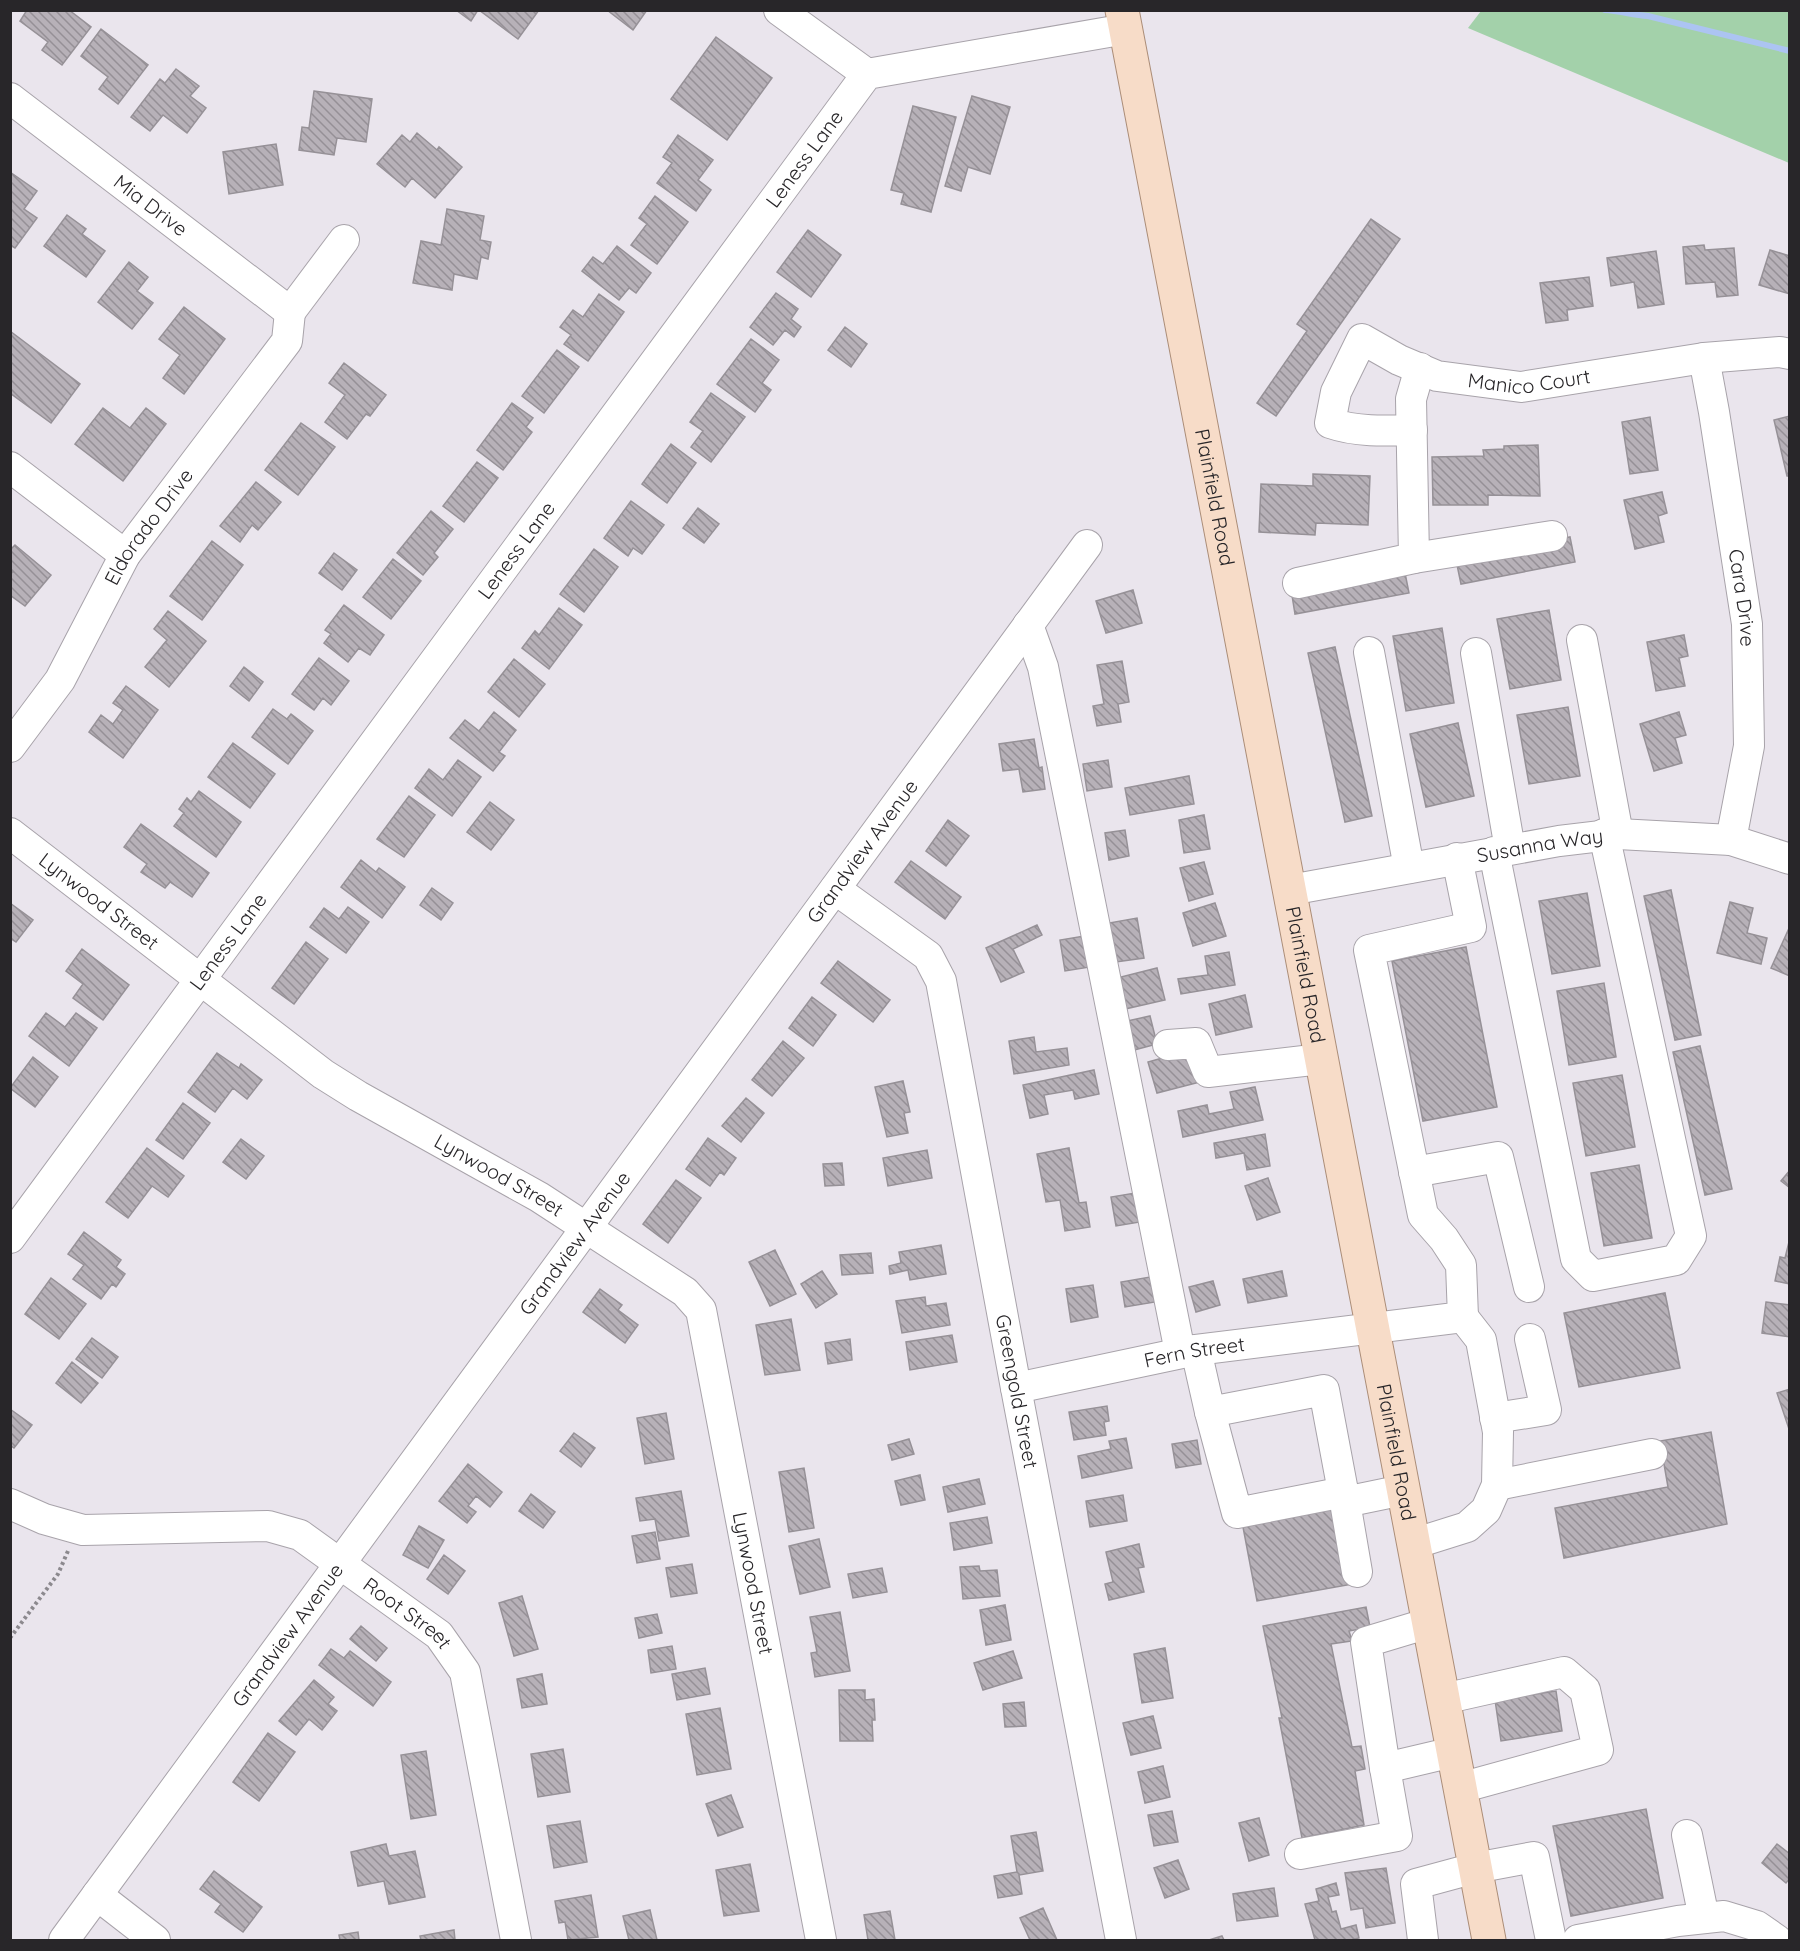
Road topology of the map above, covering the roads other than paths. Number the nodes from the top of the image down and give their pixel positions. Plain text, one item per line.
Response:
1 (779, 10) edge
2 (1124, 20) edge
3 (867, 74) junction
4 (10, 98) edge
5 (344, 240) dead end
6 (290, 312) junction
7 (1790, 354) edge
8 (1704, 358) junction
9 (1420, 368) junction
10 (1412, 430) junction
11 (10, 467) edge
12 (1552, 536) dead end
13 (1087, 545) dead end
14 (125, 555) junction
15 (1414, 558) junction
16 (1298, 583) dead end
17 (1028, 626) junction
18 (1582, 639) dead end
19 (1369, 652) dead end
20 (1476, 653) dead end
21 (10, 747) edge
22 (10, 833) edge
23 (1611, 834) junction
24 (1731, 840) junction
25 (1502, 851) junction
26 (1457, 858) junction
27 (1790, 859) edge
28 (1409, 868) junction
29 (834, 889) junction
30 (1290, 890) junction
31 (201, 979) junction
32 (1168, 1045) dead end
33 (1321, 1059) junction
34 (1414, 1172) junction
35 (586, 1228) junction
36 (10, 1238) edge
37 (1529, 1287) dead end
38 (1464, 1317) junction
39 (1372, 1328) junction
40 (1530, 1339) dead end
41 (1188, 1351) junction
42 (1016, 1388) junction
43 (1210, 1412) junction
44 (1495, 1418) junction
45 (1652, 1454) dead end
46 (1497, 1485) junction
47 (1403, 1490) junction
48 (1344, 1497) junction
49 (10, 1504) edge
50 (1413, 1544) junction
51 (340, 1563) junction
52 (1357, 1572) dead end
53 (1429, 1623) junction
54 (1443, 1700) junction
55 (1453, 1752) junction
56 (1385, 1768) junction
57 (1460, 1788) junction
58 (1687, 1835) dead end
59 (1300, 1854) dead end
60 (1475, 1868) junction
61 (97, 1895) junction
62 (1704, 1918) junction
63 (64, 1941) edge
64 (155, 1941) edge
65 (516, 1941) edge
66 (821, 1941) edge
67 (1121, 1941) edge
68 (1423, 1941) edge
69 (1489, 1941) edge
70 (1551, 1941) edge
71 (1578, 1941) edge
72 (1777, 1941) edge

1 - 3 street
2 - 3 street
2 - 30 main road, Plainfield Road
3 - 31 street, Leness Lane
4 - 6 street, Mia Drive
5 - 6 street
6 - 14 street, Eldorado Drive
7 - 8 street, Manico Court
8 - 9 street, Manico Court
8 - 24 street, Cara Drive
9 - 10 street
9 - 10 street, Manico Court
10 - 15 street
11 - 14 street
12 - 15 street
13 - 17 street, Grandview Avenue
14 - 21 street, Eldorado Drive
15 - 16 street
17 - 29 street, Grandview Avenue
17 - 41 street
18 - 23 street
19 - 28 street
20 - 25 street
22 - 31 street, Lynwood Street
23 - 24 street, Susanna Way
23 - 25 street, Susanna Way
23 - 25 street
24 - 27 street, Susanna Way
25 - 26 street, Susanna Way
26 - 28 street, Susanna Way
26 - 34 street
28 - 30 street, Susanna Way
29 - 35 street, Grandview Avenue
29 - 42 street, Greengold Street
30 - 33 main road, Plainfield Road
31 - 35 street, Lynwood Street
31 - 36 street, Leness Lane
32 - 33 street
33 - 39 main road, Plainfield Road
34 - 37 street
34 - 38 street
35 - 51 street, Grandview Avenue
35 - 66 street, Lynwood Street
38 - 39 street, Fern Street
38 - 44 street
39 - 41 street, Fern Street
39 - 47 main road, Plainfield Road
40 - 44 street
41 - 42 street, Fern Street
41 - 43 street
42 - 67 street, Greengold Street
43 - 48 street
43 - 48 street
44 - 46 street
45 - 46 street
46 - 50 street
47 - 48 street
47 - 50 main road, Plainfield Road
48 - 52 street
49 - 51 street, Root Street
50 - 53 main road, Plainfield Road
51 - 61 street, Grandview Avenue
51 - 65 street, Root Street
53 - 54 main road, Plainfield Road
53 - 56 street
54 - 55 main road, Plainfield Road
54 - 57 street
55 - 56 street
55 - 57 main road, Plainfield Road
56 - 59 street
57 - 60 main road, Plainfield Road
58 - 62 street
60 - 68 street
60 - 69 main road, Plainfield Road
60 - 70 street
61 - 63 street, Grandview Avenue
61 - 64 street
62 - 71 street
62 - 72 street

